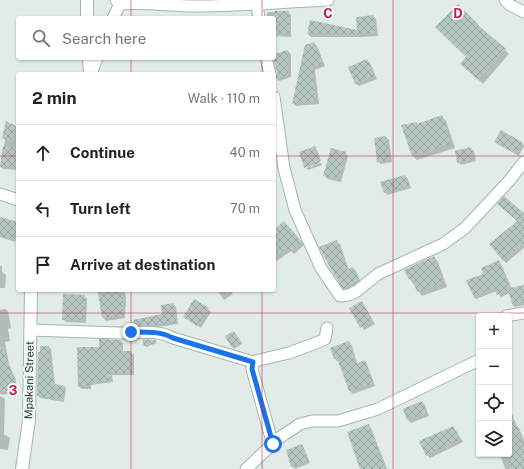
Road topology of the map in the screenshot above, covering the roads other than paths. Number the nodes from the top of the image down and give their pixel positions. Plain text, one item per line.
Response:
1 (87, 0) edge
2 (328, 0) edge
3 (505, 0) edge
4 (118, 2) edge
5 (257, 4) junction
6 (524, 12) edge
7 (87, 16) edge
8 (114, 16) edge
9 (259, 16) edge
10 (89, 60) edge
11 (96, 60) edge
12 (266, 60) edge
13 (91, 72) edge
14 (92, 72) edge
15 (270, 72) edge
16 (276, 112) edge
17 (524, 162) edge
18 (0, 194) edge
19 (16, 199) edge
20 (31, 292) edge
21 (524, 313) edge
22 (512, 315) edge
23 (327, 328) dead end
24 (30, 330) junction
25 (476, 361) edge
26 (253, 362) junction
27 (273, 444) junction
28 (22, 469) edge
29 (246, 469) edge

1 - 7 street
2 - 5 street
3 - 6 street
4 - 5 street
4 - 8 street
5 - 9 street
10 - 13 street
11 - 14 street
12 - 15 street
16 - 17 street
18 - 19 street
20 - 24 street, Mpakani Street
21 - 22 street
23 - 26 street
24 - 26 street
24 - 28 street, Mpakani Street
25 - 27 street
26 - 27 street
27 - 29 street

